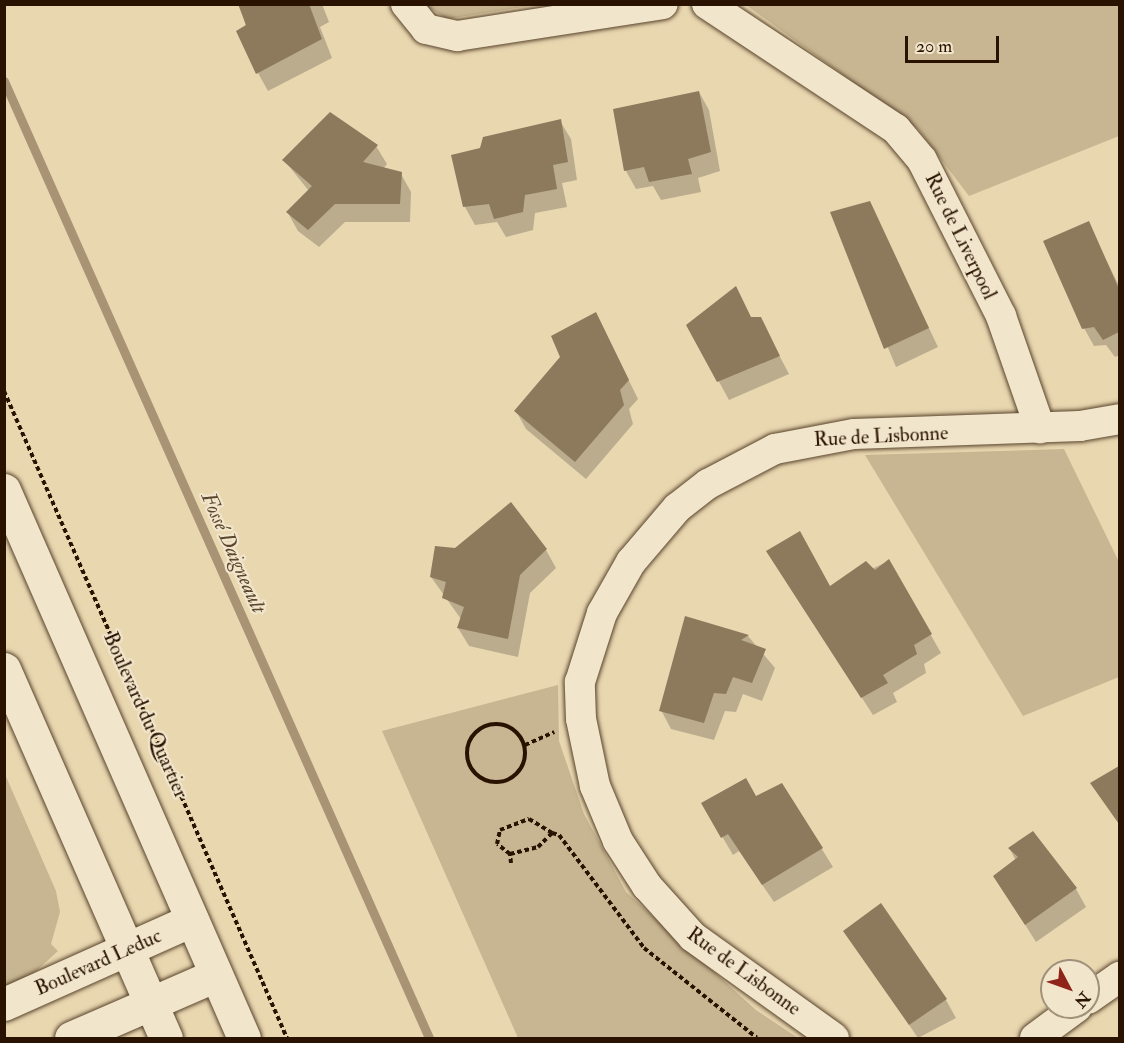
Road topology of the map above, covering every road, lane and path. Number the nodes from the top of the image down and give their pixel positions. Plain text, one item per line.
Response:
1 (406, 4) edge
2 (663, 4) edge
3 (707, 4) edge
4 (591, 9) edge
5 (4, 391) edge
6 (1119, 419) edge
7 (1040, 428) junction
8 (4, 490) edge
9 (4, 669) edge
10 (497, 723) joint
11 (552, 833) junction
12 (510, 854) junction
13 (511, 863) dead end
14 (192, 920) junction
15 (128, 950) junction
16 (216, 975) junction
17 (1119, 977) edge
18 (1100, 990) edge
19 (151, 1003) junction
20 (4, 1004) edge
21 (1061, 1019) edge
22 (71, 1038) edge
23 (166, 1038) edge
24 (244, 1038) edge
25 (288, 1038) edge
26 (757, 1038) edge
27 (834, 1038) edge
28 (1035, 1038) edge

1 - 4 street
2 - 4 street
3 - 7 street, Rue de Liverpool
5 - 25 path, Boulevard du Quartier
6 - 7 street, Rue de Lisbonne
7 - 27 street, Rue de Lisbonne
8 - 14 main road, Boulevard du Quartier
9 - 15 main road
10 - 10 path
11 - 12 path
11 - 12 path
11 - 26 path
12 - 13 path
14 - 15 main road, Boulevard Leduc
14 - 16 main road, Boulevard du Quartier
15 - 19 main road
15 - 20 main road, Boulevard Leduc
16 - 19 main road
16 - 24 main road, Boulevard du Quartier
17 - 18 street
19 - 22 main road
19 - 23 main road
21 - 28 street

